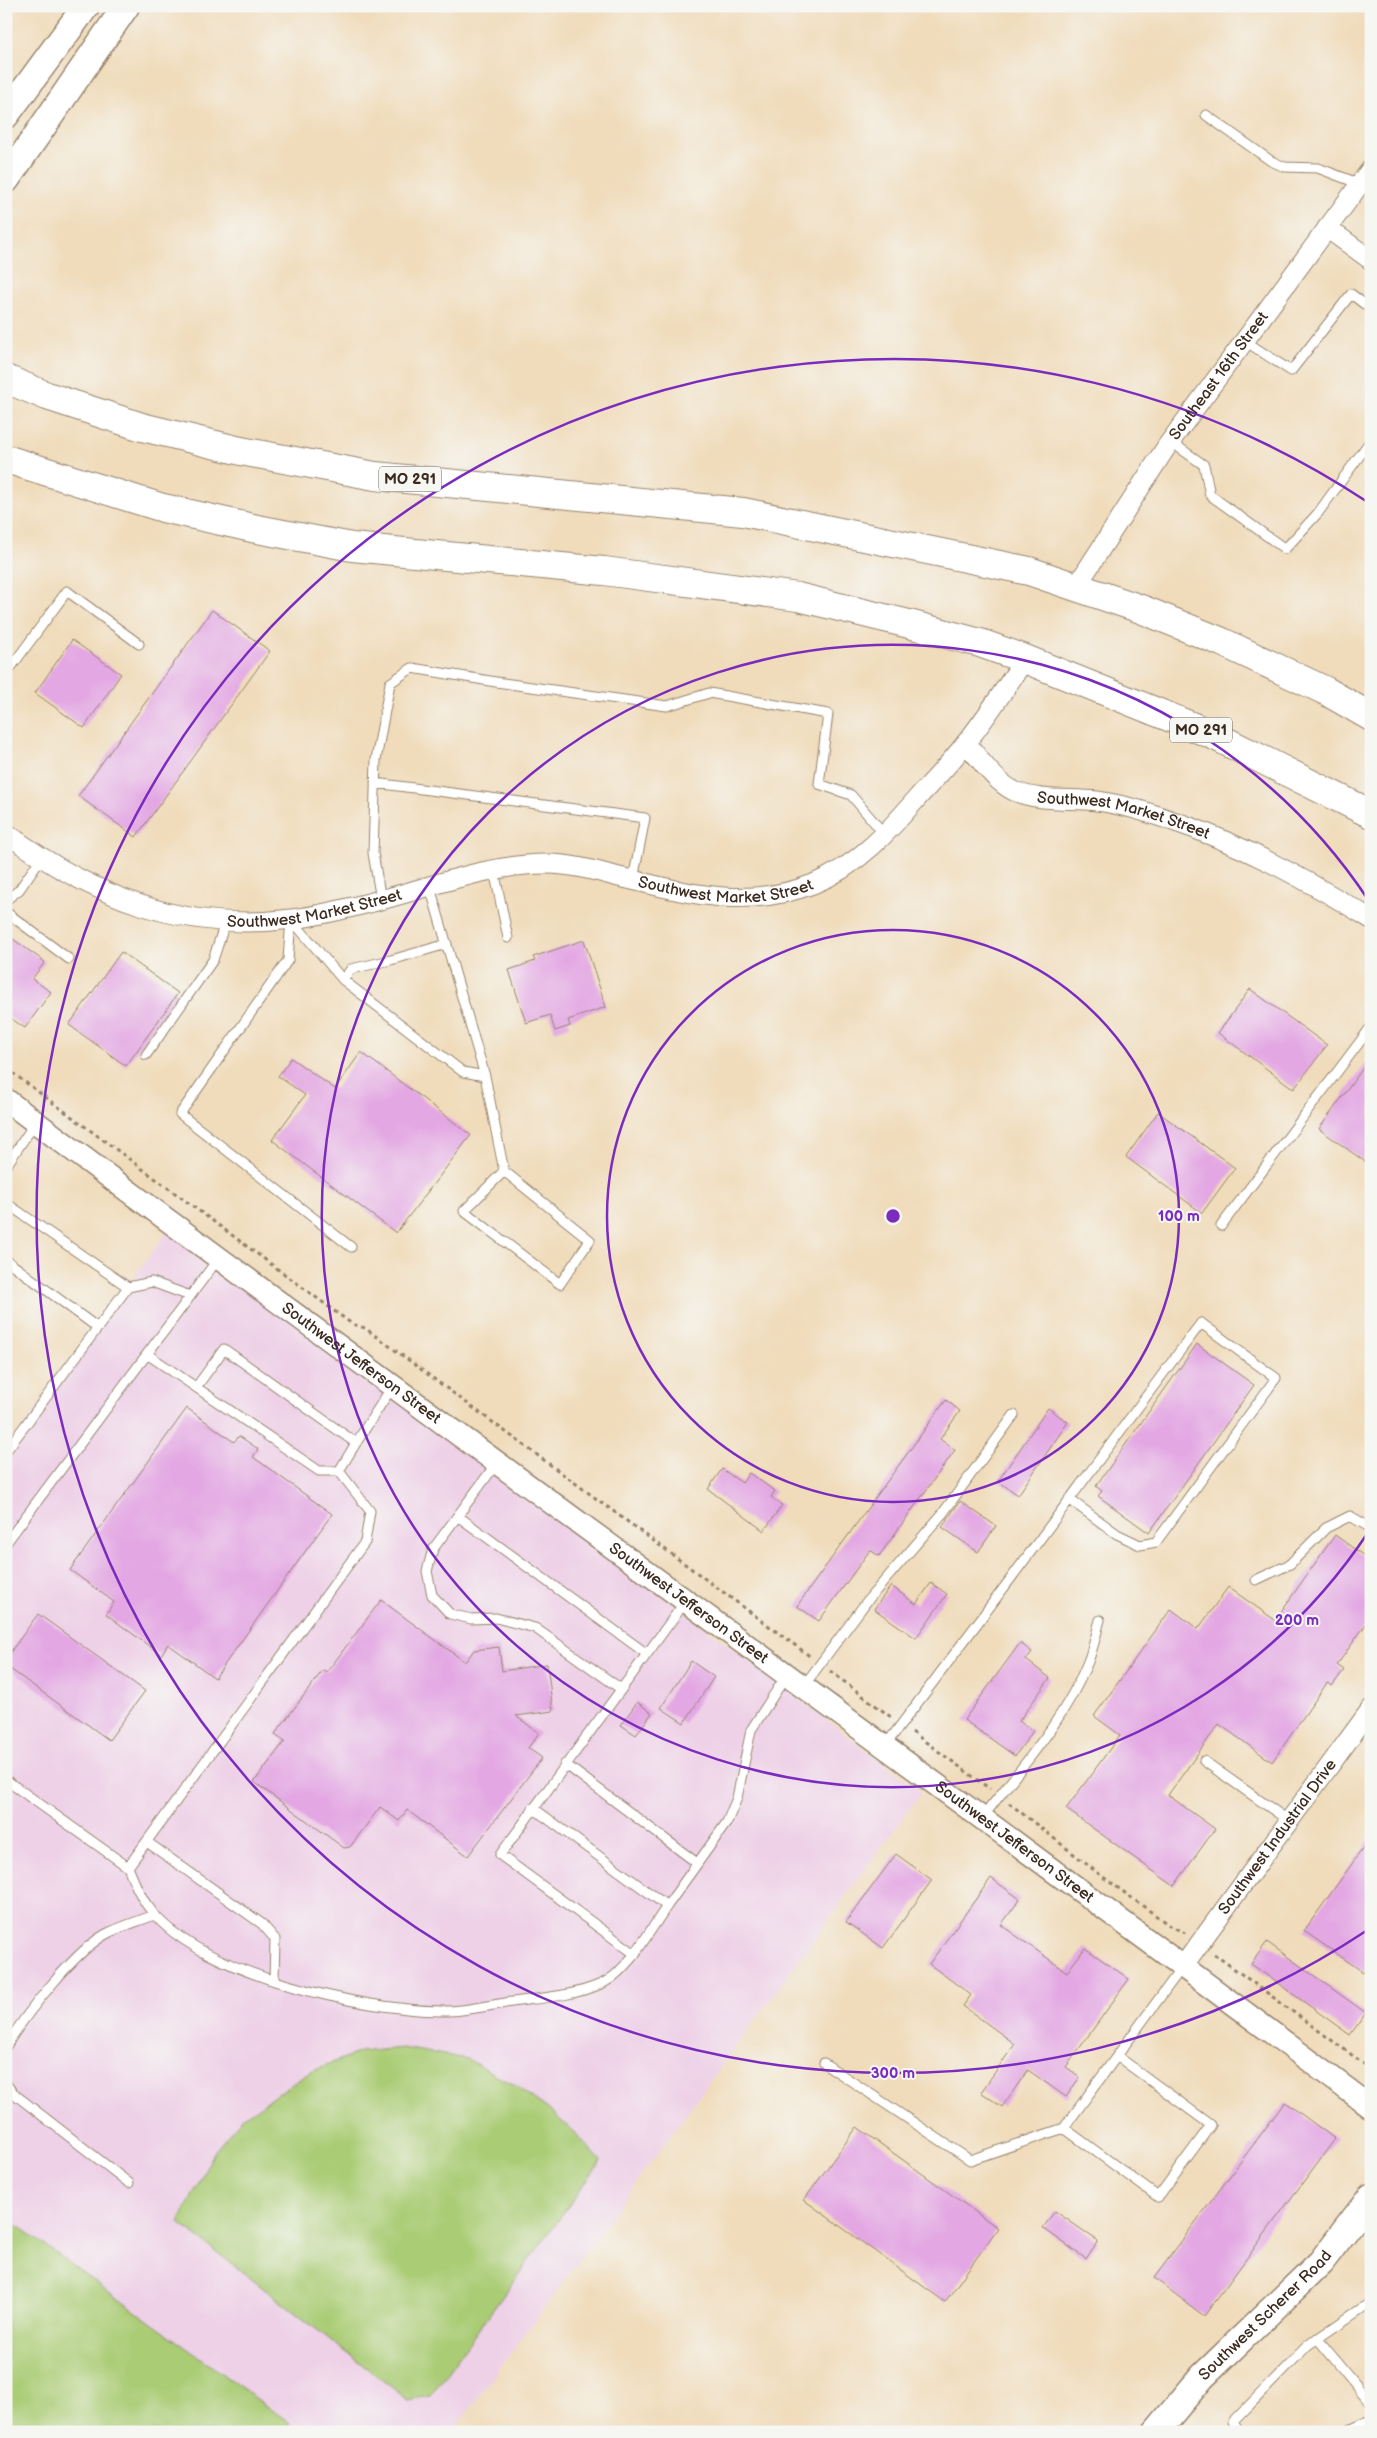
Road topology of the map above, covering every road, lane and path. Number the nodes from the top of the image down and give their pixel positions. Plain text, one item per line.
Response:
1 (86, 6) edge
2 (126, 6) edge
3 (6, 115) edge
4 (1206, 115) dead end
5 (1365, 177) edge
6 (6, 180) edge
7 (1327, 228) junction
8 (1371, 260) edge
9 (1371, 309) edge
10 (1245, 341) junction
11 (6, 379) edge
12 (1371, 440) edge
13 (1171, 442) junction
14 (6, 459) edge
15 (1076, 587) junction
16 (139, 644) dead end
17 (1026, 659) junction
18 (6, 674) edge
19 (1371, 717) edge
20 (966, 743) junction
21 (375, 783) junction
22 (1371, 814) edge
23 (6, 832) edge
24 (885, 835) junction
25 (41, 858) junction
26 (494, 870) junction
27 (633, 880) junction
28 (430, 887) junction
29 (6, 900) edge
30 (382, 900) junction
31 (6, 912) edge
32 (291, 919) junction
33 (1371, 919) edge
34 (226, 920) junction
35 (508, 938) dead end
36 (446, 944) junction
37 (69, 960) dead end
38 (343, 980) junction
39 (1371, 1027) edge
40 (146, 1056) dead end
41 (6, 1068) edge
42 (485, 1076) junction
43 (6, 1100) edge
44 (36, 1122) junction
45 (6, 1166) edge
46 (504, 1171) junction
47 (6, 1203) edge
48 (1221, 1226) dead end
49 (351, 1247) dead end
50 (219, 1258) junction
51 (6, 1260) edge
52 (128, 1287) junction
53 (190, 1296) junction
54 (98, 1328) junction
55 (147, 1354) junction
56 (197, 1386) junction
57 (392, 1386) junction
58 (1014, 1415) dead end
59 (356, 1443) junction
60 (6, 1451) edge
61 (496, 1464) junction
62 (339, 1470) junction
63 (1069, 1499) junction
64 (458, 1517) junction
65 (1371, 1528) edge
66 (6, 1543) edge
67 (1256, 1580) dead end
68 (685, 1602) junction
69 (1100, 1620) dead end
70 (647, 1654) junction
71 (820, 1664) junction
72 (794, 1681) junction
73 (621, 1689) junction
74 (1371, 1709) edge
75 (902, 1725) junction
76 (884, 1747) junction
77 (1204, 1761) dead end
78 (565, 1764) junction
79 (6, 1780) edge
80 (999, 1796) junction
81 (533, 1808) junction
82 (982, 1818) junction
83 (1289, 1821) junction
84 (147, 1842) junction
85 (697, 1863) junction
86 (128, 1867) junction
87 (667, 1906) junction
88 (154, 1915) junction
89 (1200, 1944) junction
90 (635, 1954) junction
91 (1183, 1966) junction
92 (274, 1980) junction
93 (6, 2046) edge
94 (1117, 2056) junction
95 (824, 2063) dead end
96 (1371, 2069) edge
97 (6, 2084) edge
98 (1371, 2107) edge
99 (1064, 2128) junction
100 (129, 2183) dead end
101 (1371, 2197) edge
102 (1371, 2302) edge
103 (1317, 2338) junction
104 (1371, 2403) edge
105 (1371, 2420) edge
106 (1156, 2432) edge
107 (1239, 2432) edge
108 (1345, 2432) edge

1 - 3 main road
2 - 6 main road
4 - 5 lane
5 - 7 street, Southeast 16th Street
7 - 8 street
7 - 10 street, Southeast 16th Street
9 - 10 lane
10 - 13 street, Southeast 16th Street
11 - 15 highway, MO 291
12 - 13 lane
13 - 15 street, Southeast 16th Street
14 - 17 highway, MO 291
15 - 19 highway, MO 291
16 - 18 lane
17 - 20 street
17 - 22 highway, MO 291
20 - 24 street, Southwest Market Street
20 - 33 street, Southwest Market Street
21 - 24 lane
21 - 27 lane
21 - 30 lane
23 - 25 street, Southwest Market Street
24 - 27 street, Southwest Market Street
25 - 29 lane
25 - 34 street, Southwest Market Street
26 - 27 street, Southwest Market Street
26 - 28 street, Southwest Market Street
26 - 35 lane
28 - 30 street, Southwest Market Street
28 - 36 lane
30 - 32 street, Southwest Market Street
31 - 37 lane
32 - 34 street, Southwest Market Street
32 - 38 lane
32 - 49 lane
34 - 40 lane
36 - 38 lane
36 - 42 lane
38 - 42 lane
39 - 48 lane
41 - 71 path
42 - 46 lane
43 - 44 street, Southwest Jefferson Street
44 - 45 lane
44 - 50 street, Southwest Jefferson Street
46 - 46 lane
47 - 52 lane
50 - 53 lane
50 - 57 street, Southwest Jefferson Street
51 - 54 lane
52 - 53 lane
52 - 54 lane
53 - 55 lane
54 - 60 lane
55 - 56 lane
55 - 66 lane
56 - 59 lane
56 - 62 lane
57 - 59 lane
57 - 61 street, Southwest Jefferson Street
58 - 71 lane
59 - 62 lane
61 - 64 lane
61 - 68 street, Southwest Jefferson Street
62 - 84 lane
63 - 63 lane
63 - 75 lane
64 - 70 lane
64 - 73 lane
65 - 67 lane
68 - 70 lane
68 - 72 street, Southwest Jefferson Street
69 - 80 lane
70 - 73 lane
71 - 72 lane
71 - 75 path
72 - 76 street, Southwest Jefferson Street
72 - 85 lane
73 - 78 lane
74 - 83 street, Southwest Industrial Drive
75 - 76 lane
75 - 80 path
76 - 82 street, Southwest Jefferson Street
77 - 83 lane
78 - 81 lane
78 - 85 lane
79 - 86 lane
80 - 82 lane
80 - 89 path
81 - 87 lane
81 - 90 lane
82 - 91 street, Southwest Jefferson Street
83 - 89 street, Southwest Industrial Drive
84 - 86 lane
84 - 92 lane
85 - 87 lane
86 - 88 lane
87 - 90 lane
88 - 92 lane
88 - 93 lane
89 - 91 street, Southwest Industrial Drive
89 - 96 path
90 - 92 lane
91 - 94 lane
91 - 98 street, Southwest Jefferson Street
94 - 99 lane
94 - 99 lane
95 - 99 lane
97 - 100 lane
101 - 106 main road, Southwest Scherer Road
102 - 103 lane
103 - 104 lane
103 - 107 lane
105 - 108 lane

